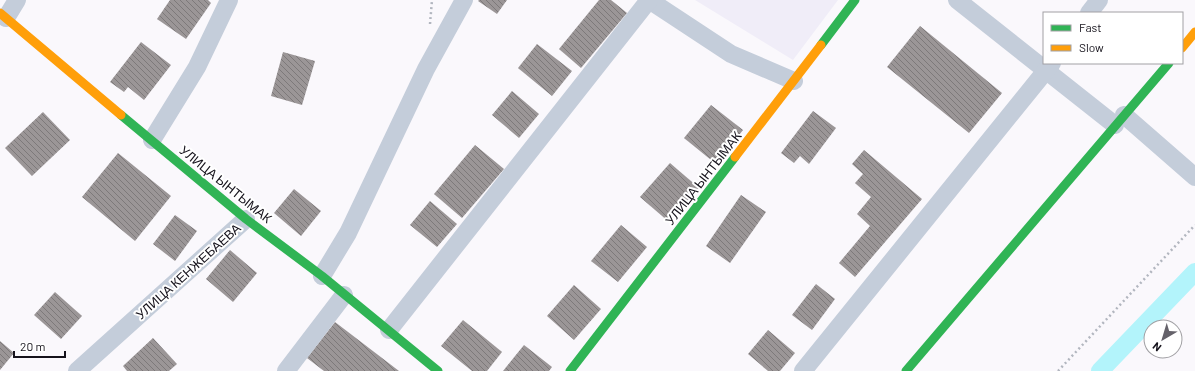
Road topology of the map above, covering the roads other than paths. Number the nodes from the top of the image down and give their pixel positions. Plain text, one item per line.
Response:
1 (17, 0) edge
2 (229, 0) edge
3 (464, 0) edge
4 (649, 0) edge
5 (855, 0) edge
6 (957, 0) edge
7 (1099, 0) edge
8 (1090, 12) edge
9 (3, 15) edge
10 (1195, 32) edge
11 (1183, 47) edge
12 (1043, 63) edge
13 (1168, 64) edge
14 (1049, 67) edge
15 (794, 82) junction
16 (1120, 120) junction
17 (152, 140) junction
18 (1195, 177) edge
19 (246, 219) junction
20 (322, 276) junction
21 (344, 295) junction
22 (388, 330) junction
23 (77, 371) edge
24 (286, 371) edge
25 (438, 371) edge
26 (570, 371) edge
27 (803, 371) edge
28 (906, 371) edge

1 - 9 street
2 - 17 street
3 - 20 street
4 - 15 street
4 - 22 street
5 - 15 street, УЛИЦА ЫНТЫМАК
6 - 12 street
7 - 8 street
9 - 17 street, УЛИЦА ЫНТЫМАК
10 - 11 street
13 - 16 street
14 - 16 street
14 - 27 street
15 - 26 street, УЛИЦА ЫНТЫМАК
16 - 18 street
16 - 28 street
17 - 19 street, УЛИЦА ЫНТЫМАК
19 - 20 street, УЛИЦА ЫНТЫМАК
19 - 23 street, УЛИЦА КЕНЖЕБАЕВА
20 - 21 street, УЛИЦА ЫНТЫМАК
21 - 22 street, УЛИЦА ЫНТЫМАК
21 - 24 street
22 - 25 street, УЛИЦА ЫНТЫМАК

